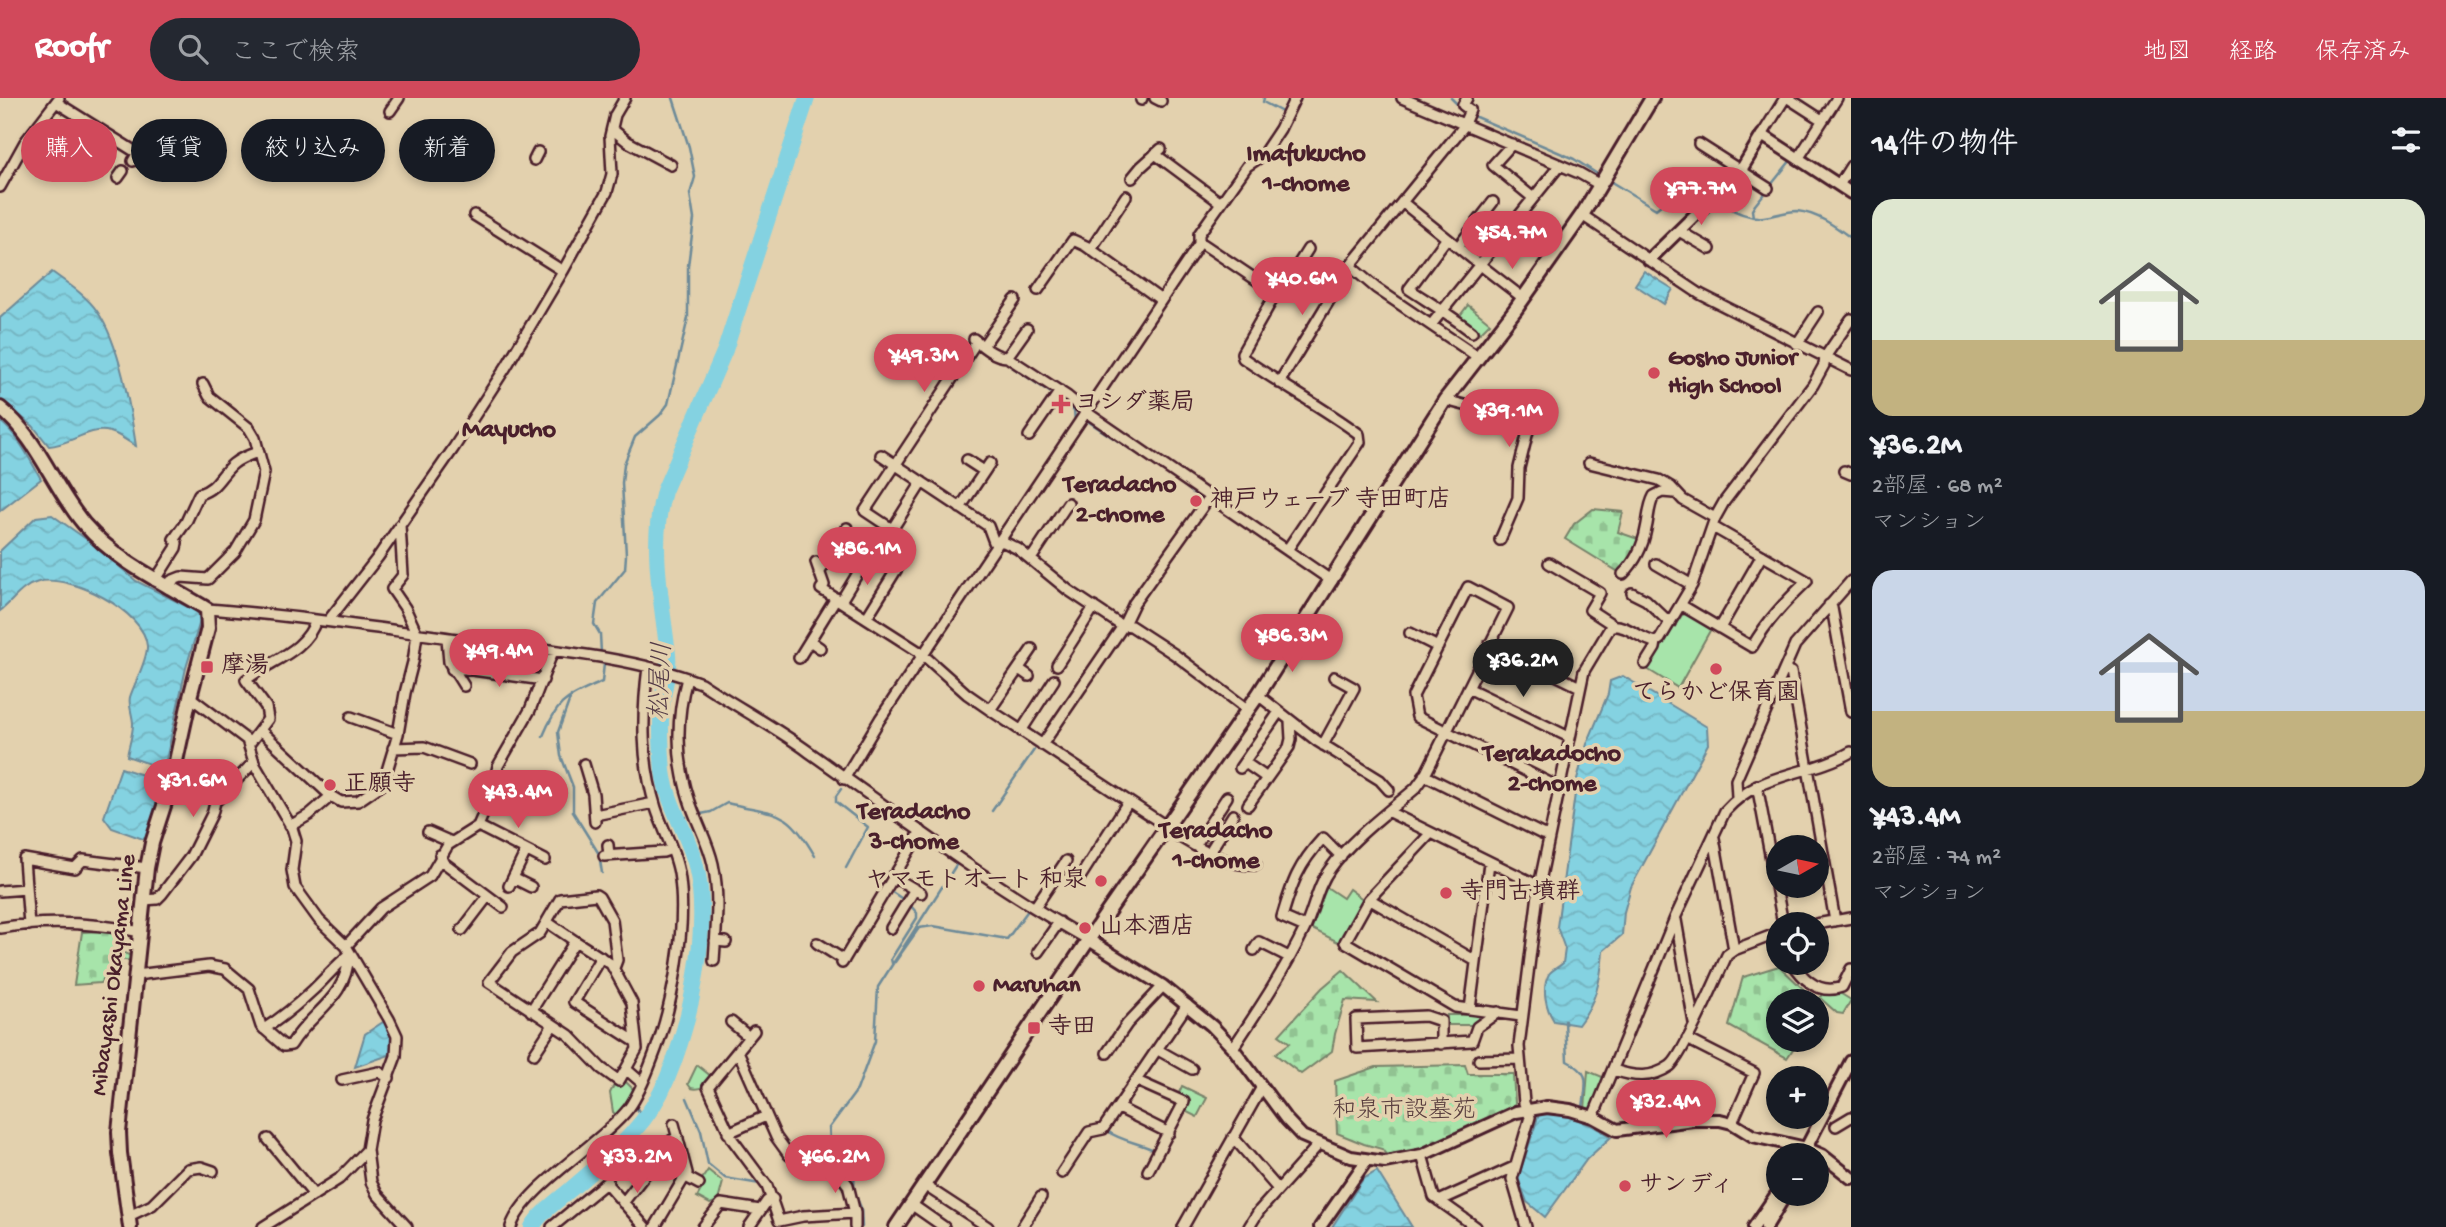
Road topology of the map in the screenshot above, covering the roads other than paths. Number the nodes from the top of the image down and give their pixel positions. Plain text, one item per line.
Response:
1 (399, 98) edge
2 (625, 98) edge
3 (1294, 98) edge
4 (1402, 98) edge
5 (1468, 98) edge
6 (1652, 98) edge
7 (1787, 98) edge
8 (1837, 98) edge
9 (58, 100) edge
10 (390, 111) dead end
11 (1820, 118) junction
12 (1464, 126) junction
13 (612, 129) junction
14 (1762, 135) junction
15 (1512, 144) junction
16 (1699, 144) dead end
17 (131, 147) edge
18 (1798, 159) junction
19 (671, 165) dead end
20 (1560, 165) junction
21 (1851, 166) edge
22 (1741, 170) junction
23 (1132, 178) dead end
24 (1600, 185) junction
25 (1839, 185) junction
26 (0, 187) edge
27 (1768, 188) dead end
28 (1851, 193) edge
29 (1126, 196) dead end
30 (1532, 197) junction
31 (1402, 202) junction
32 (1493, 202) dead end
33 (1221, 203) junction
34 (474, 215) dead end
35 (1582, 215) junction
36 (1678, 231) junction
37 (1447, 238) junction
38 (1199, 244) junction
39 (1458, 247) junction
40 (1710, 248) dead end
41 (1308, 249) dead end
42 (1091, 250) junction
43 (1648, 260) junction
44 (1481, 265) junction
45 (1350, 266) junction
46 (563, 271) junction
47 (1038, 290) dead end
48 (1276, 293) junction
49 (1523, 298) junction
50 (1015, 300) dead end
51 (1161, 300) junction
52 (1442, 310) junction
53 (1818, 312) dead end
54 (1851, 319) edge
55 (1431, 325) junction
56 (1027, 328) dead end
57 (1472, 332) dead end
58 (978, 342) junction
59 (1797, 344) junction
60 (1478, 357) junction
61 (1825, 357) junction
62 (1007, 358) junction
63 (1851, 370) edge
64 (1279, 383) junction
65 (203, 384) dead end
66 (1058, 394) junction
67 (1445, 400) junction
68 (0, 408) edge
69 (1086, 412) junction
70 (1030, 436) dead end
71 (258, 452) junction
72 (881, 455) dead end
73 (967, 460) dead end
74 (1589, 463) dead end
75 (895, 464) junction
76 (922, 482) junction
77 (1674, 493) junction
78 (1211, 498) junction
79 (1068, 503) dead end
80 (960, 508) junction
81 (1714, 522) junction
82 (400, 525) junction
83 (847, 528) dead end
84 (1500, 540) dead end
85 (999, 542) junction
86 (1287, 550) junction
87 (1762, 555) junction
88 (867, 558) dead end
89 (1031, 559) junction
90 (816, 562) dead end
91 (1549, 563) dead end
92 (1656, 564) dead end
93 (898, 567) dead end
94 (1560, 569) junction
95 (820, 573) junction
96 (1623, 574) dead end
97 (1555, 578) dead end
98 (1332, 580) junction
99 (155, 581) junction
100 (1851, 581) edge
101 (1692, 585) junction
102 (167, 588) junction
103 (1632, 593) dead end
104 (839, 599) junction
105 (1681, 605) junction
106 (1829, 605) junction
107 (1094, 607) junction
108 (207, 609) junction
109 (867, 617) junction
110 (316, 620) junction
111 (328, 621) junction
112 (1670, 623) junction
113 (1121, 625) junction
114 (1613, 625) junction
115 (1720, 628) junction
116 (1410, 633) dead end
117 (417, 634) junction
118 (447, 638) junction
119 (810, 641) junction
120 (1656, 642) junction
121 (1490, 643) junction
122 (1438, 647) junction
123 (820, 648) dead end
124 (1032, 649) dead end
125 (553, 651) junction
126 (923, 655) junction
127 (799, 658) dead end
128 (1645, 663) dead end
129 (1057, 665) dead end
130 (650, 667) junction
131 (452, 669) junction
132 (1019, 669) junction
133 (1784, 670) junction
134 (1029, 676) dead end
135 (686, 677) junction
136 (1334, 677) dead end
137 (543, 680) junction
138 (1054, 680) dead end
139 (464, 686) dead end
140 (1580, 687) junction
141 (1468, 688) junction
142 (1033, 692) dead end
143 (1258, 695) junction
144 (190, 697) junction
145 (1042, 699) junction
146 (1247, 709) junction
147 (990, 710) junction
148 (1279, 712) junction
149 (1851, 712) edge
150 (351, 717) dead end
151 (1290, 722) junction
152 (261, 730) junction
153 (1021, 731) junction
154 (1446, 732) junction
155 (398, 734) junction
156 (1569, 737) junction
157 (249, 744) junction
158 (1042, 745) junction
159 (1323, 745) junction
160 (393, 748) junction
161 (1851, 751) edge
162 (254, 762) junction
163 (470, 764) dead end
164 (584, 764) dead end
165 (1809, 768) junction
166 (1424, 775) junction
167 (1267, 778) junction
168 (844, 779) junction
169 (1559, 785) junction
170 (1757, 785) junction
171 (1388, 790) dead end
172 (331, 796) junction
173 (1227, 797) dead end
174 (1737, 797) junction
175 (1128, 802) junction
176 (654, 803) junction
177 (1248, 805) dead end
178 (1389, 812) junction
179 (1233, 816) dead end
180 (290, 826) junction
181 (478, 826) junction
182 (1166, 826) junction
183 (921, 831) junction
184 (428, 832) dead end
185 (1431, 833) junction
186 (1549, 835) junction
187 (1713, 836) junction
188 (451, 842) junction
189 (608, 845) dead end
190 (1195, 846) junction
191 (672, 849) junction
192 (526, 851) junction
193 (1209, 853) junction
194 (440, 855) junction
195 (1341, 856) junction
196 (545, 860) dead end
197 (1066, 861) dead end
198 (1489, 863) junction
199 (1256, 865) dead end
200 (147, 868) junction
201 (892, 876) junction
202 (1077, 882) dead end
203 (1539, 886) junction
204 (531, 887) dead end
205 (26, 889) junction
206 (0, 891) edge
207 (488, 896) junction
208 (1369, 898) junction
209 (144, 900) junction
210 (503, 907) dead end
211 (1035, 907) junction
212 (1781, 912) edge
213 (1675, 918) junction
214 (1851, 918) edge
215 (1835, 921) junction
216 (547, 922) junction
217 (1059, 922) junction
218 (1829, 922) edge
219 (29, 925) junction
220 (896, 925) dead end
221 (1306, 927) junction
222 (0, 928) edge
223 (462, 930) dead end
224 (141, 932) junction
225 (1766, 938) edge
226 (1089, 940) junction
227 (575, 941) junction
228 (715, 941) junction
229 (726, 942) dead end
230 (817, 943) dead end
231 (1254, 950) dead end
232 (1734, 950) junction
233 (348, 952) junction
234 (1038, 952) dead end
235 (601, 957) junction
236 (1290, 957) junction
237 (714, 961) dead end
238 (1476, 961) junction
239 (614, 968) junction
240 (1851, 969) edge
241 (136, 975) junction
242 (1804, 975) edge
243 (1163, 986) junction
244 (1187, 1005) junction
245 (1470, 1009) junction
246 (531, 1011) junction
247 (1498, 1012) junction
248 (1521, 1016) junction
249 (731, 1022) dead end
250 (1694, 1023) junction
251 (553, 1025) junction
252 (264, 1029) junction
253 (1687, 1039) junction
254 (636, 1042) junction
255 (1441, 1044) junction
256 (1233, 1048) junction
257 (738, 1051) junction
258 (1158, 1051) junction
259 (1107, 1053) dead end
260 (534, 1054) dead end
261 (1520, 1059) junction
262 (1479, 1060) dead end
263 (1851, 1061) edge
264 (626, 1069) junction
265 (1192, 1069) dead end
266 (1614, 1070) junction
267 (389, 1079) junction
268 (342, 1080) dead end
269 (1138, 1081) junction
270 (642, 1083) junction
271 (1262, 1087) junction
272 (1119, 1108) junction
273 (1526, 1110) junction
274 (766, 1116) junction
275 (1593, 1117) junction
276 (1851, 1117) edge
277 (1731, 1123) junction
278 (674, 1124) dead end
279 (1836, 1126) dead end
280 (729, 1132) junction
281 (1169, 1133) junction
282 (1233, 1137) junction
283 (678, 1138) junction
284 (268, 1139) dead end
285 (1775, 1143) edge
286 (1809, 1143) edge
287 (1319, 1144) junction
288 (367, 1150) junction
289 (789, 1155) dead end
290 (1422, 1155) junction
291 (1366, 1161) junction
292 (1829, 1161) edge
293 (1514, 1167) junction
294 (836, 1169) dead end
295 (213, 1171) dead end
296 (1148, 1171) dead end
297 (1062, 1173) dead end
298 (686, 1177) junction
299 (1851, 1178) edge
300 (699, 1184) dead end
301 (924, 1185) junction
302 (1279, 1189) junction
303 (314, 1195) junction
304 (1041, 1197) dead end
305 (773, 1199) junction
306 (1439, 1201) junction
307 (623, 1202) junction
308 (911, 1204) junction
309 (1768, 1206) edge
310 (1779, 1206) edge
311 (760, 1210) junction
312 (855, 1213) junction
313 (129, 1221) edge
314 (779, 1224) edge
315 (1525, 1224) edge
316 (263, 1227) edge
317 (407, 1227) edge
318 (511, 1227) edge
319 (552, 1227) edge
320 (645, 1227) edge
321 (655, 1227) edge
322 (703, 1227) edge
323 (749, 1227) edge
324 (855, 1227) edge
325 (896, 1227) edge
326 (944, 1227) edge
327 (988, 1227) edge
328 (1022, 1227) edge
329 (1183, 1227) edge
330 (1249, 1227) edge
331 (1320, 1227) edge
332 (1476, 1227) edge
333 (1514, 1227) edge
334 (1754, 1227) edge
335 (1766, 1227) edge

1 - 10 street
2 - 13 street
3 - 33 street
4 - 12 street
5 - 12 street
6 - 24 main road
7 - 11 street
7 - 14 street
8 - 11 street
9 - 17 street
9 - 26 street
11 - 18 street
12 - 15 street
12 - 31 street
13 - 19 street
13 - 46 street
14 - 18 street
14 - 22 street
15 - 20 street
15 - 30 street
16 - 22 street
18 - 25 street
20 - 24 street
20 - 30 street
21 - 25 street
22 - 27 street
22 - 36 street
23 - 33 street
24 - 35 main road
25 - 28 street
29 - 42 street
30 - 44 street
31 - 37 street
31 - 45 street
32 - 39 street
33 - 38 street
34 - 46 street
35 - 43 street
35 - 49 main road
36 - 40 street
36 - 43 street
37 - 39 street
37 - 52 street
38 - 48 street
38 - 51 street
39 - 44 street
41 - 48 street
42 - 47 street
42 - 51 street
43 - 59 street
44 - 49 street
44 - 52 street
45 - 55 street
45 - 64 street
46 - 82 street
48 - 64 street
49 - 60 main road
50 - 58 street
51 - 69 street
52 - 55 street
52 - 57 street
53 - 59 street
54 - 61 street
55 - 60 street
56 - 62 street
58 - 62 street
58 - 75 street
59 - 61 street
60 - 67 main road
61 - 63 street
61 - 81 street
62 - 66 street
64 - 86 street
65 - 71 street
66 - 69 street
66 - 70 street
67 - 84 street
67 - 98 main road
68 - 99 main road
69 - 78 street
69 - 85 street
71 - 99 street
71 - 102 street
72 - 75 street
73 - 80 street
74 - 77 street
75 - 76 street
75 - 76 street
76 - 80 street
77 - 81 street
77 - 96 street
78 - 86 street
78 - 113 street
79 - 89 street
80 - 85 street
81 - 87 street
81 - 101 street
82 - 111 street
82 - 117 street
83 - 95 street
85 - 89 street
85 - 126 street
86 - 98 street
87 - 115 street
87 - 115 street
88 - 104 street
89 - 107 street
90 - 95 street
91 - 94 street
92 - 101 street
93 - 109 street
94 - 97 street
94 - 114 street
95 - 104 street
98 - 143 main road
99 - 102 main road
100 - 106 street
101 - 105 street
102 - 108 main road
103 - 112 street
104 - 109 street
104 - 119 street
105 - 112 street
105 - 115 street
106 - 133 street
106 - 149 street
107 - 113 street
107 - 129 street
108 - 110 street
108 - 144 main road, Mibayashi Okayama Line
109 - 126 street
110 - 111 street
110 - 152 street
111 - 117 street
112 - 120 street
113 - 146 street
113 - 158 street
114 - 120 street
114 - 140 street
116 - 122 street
117 - 118 street
117 - 155 street
118 - 125 street
118 - 131 street
119 - 123 street
119 - 127 street
120 - 128 street
121 - 122 street
121 - 140 street
121 - 141 street
122 - 154 street
124 - 132 street
125 - 130 street
125 - 137 street
126 - 147 street
126 - 168 street
130 - 135 street
130 - 176 street
131 - 137 street
131 - 139 street
132 - 134 street
132 - 147 street
133 - 165 street
133 - 174 street
135 - 168 street
135 - 228 street
136 - 159 street
137 - 181 street
138 - 145 street
140 - 156 street
141 - 154 street
141 - 156 street
142 - 145 street
143 - 146 main road
143 - 148 street
144 - 157 street
144 - 200 main road, Mibayashi Okayama Line
145 - 153 street
146 - 182 main road
147 - 153 street
148 - 151 street
148 - 167 street
150 - 155 street
151 - 159 street
151 - 167 street
152 - 157 street
152 - 172 street
153 - 158 street
154 - 166 street
154 - 169 street
155 - 160 street
156 - 169 street
157 - 162 street
158 - 175 street
159 - 171 street
160 - 163 street
160 - 172 street
161 - 165 street
162 - 180 street
162 - 209 street
164 - 176 street
165 - 170 street
165 - 215 street
166 - 178 street
166 - 186 street
167 - 177 street
168 - 183 street
169 - 186 street
170 - 174 street
170 - 212 street
172 - 180 street
173 - 190 street
174 - 187 street
175 - 182 street
175 - 202 street
176 - 191 street
178 - 185 street
178 - 195 street
179 - 193 street
180 - 233 street
181 - 188 street
181 - 192 street
182 - 190 street
182 - 226 main road
183 - 201 street
183 - 211 street
184 - 188 street
185 - 198 street
185 - 208 street
186 - 203 street
187 - 213 street
187 - 232 street
188 - 194 street
189 - 191 street
190 - 193 street
191 - 270 street
192 - 196 street
192 - 204 street
193 - 199 street
194 - 207 street
194 - 233 street
195 - 221 street
195 - 221 street
197 - 211 street
198 - 203 street
198 - 238 street
200 - 205 street
200 - 209 main road, Mibayashi Okayama Line
201 - 220 street
201 - 230 street
203 - 248 street
205 - 206 street
205 - 219 street
207 - 210 street
207 - 223 street
208 - 238 street
208 - 245 street
209 - 224 main road, Mibayashi Okayama Line
211 - 217 street
213 - 250 street
213 - 266 street
214 - 215 street
215 - 218 street
216 - 227 street
216 - 239 street
216 - 246 street
217 - 226 street
217 - 234 street
219 - 222 street
219 - 224 street
221 - 236 street
224 - 241 main road, Mibayashi Okayama Line
225 - 232 street
226 - 243 street
226 - 301 main road
227 - 235 street
227 - 246 street
228 - 229 street
228 - 237 street
231 - 236 street
232 - 250 street
233 - 252 street
233 - 252 street
233 - 267 street
235 - 239 street
235 - 254 street
236 - 256 street
238 - 245 street
239 - 254 street
240 - 242 street
241 - 252 street
241 - 313 main road, Mibayashi Okayama Line
243 - 244 street
243 - 259 street
244 - 256 street
244 - 258 street
245 - 247 street
246 - 251 street
247 - 248 street
247 - 255 street
248 - 261 street
249 - 257 street
250 - 253 street
251 - 260 street
251 - 264 street
253 - 266 street
253 - 277 street
254 - 264 street
255 - 255 street
256 - 271 street
257 - 274 street
257 - 280 street
258 - 265 street
258 - 269 street
261 - 262 street
261 - 273 street
263 - 286 street
264 - 270 street
266 - 275 street
267 - 268 street
267 - 288 street
269 - 272 street
269 - 281 street
270 - 318 street
271 - 282 street
271 - 287 street
272 - 281 street
272 - 297 street
273 - 275 street
273 - 290 street
273 - 293 street
274 - 280 street
274 - 289 street
275 - 277 street
276 - 279 street
277 - 285 street
278 - 283 street
280 - 305 street
281 - 296 street
282 - 302 street
282 - 329 street
283 - 298 street
283 - 307 street
284 - 303 street
287 - 291 street
287 - 302 street
288 - 303 street
288 - 317 street
290 - 291 street
290 - 306 street
291 - 331 street
292 - 299 street
293 - 306 street
293 - 315 street
294 - 312 street
295 - 313 street
298 - 300 street
298 - 321 street
301 - 308 main road
301 - 327 street
302 - 330 street
303 - 316 street
304 - 328 street
305 - 311 street
305 - 314 street
306 - 332 street
307 - 319 street
307 - 320 street
308 - 325 main road
308 - 326 street
309 - 334 street
310 - 335 street
311 - 322 street
311 - 323 street
312 - 314 street
312 - 324 street
315 - 333 street

